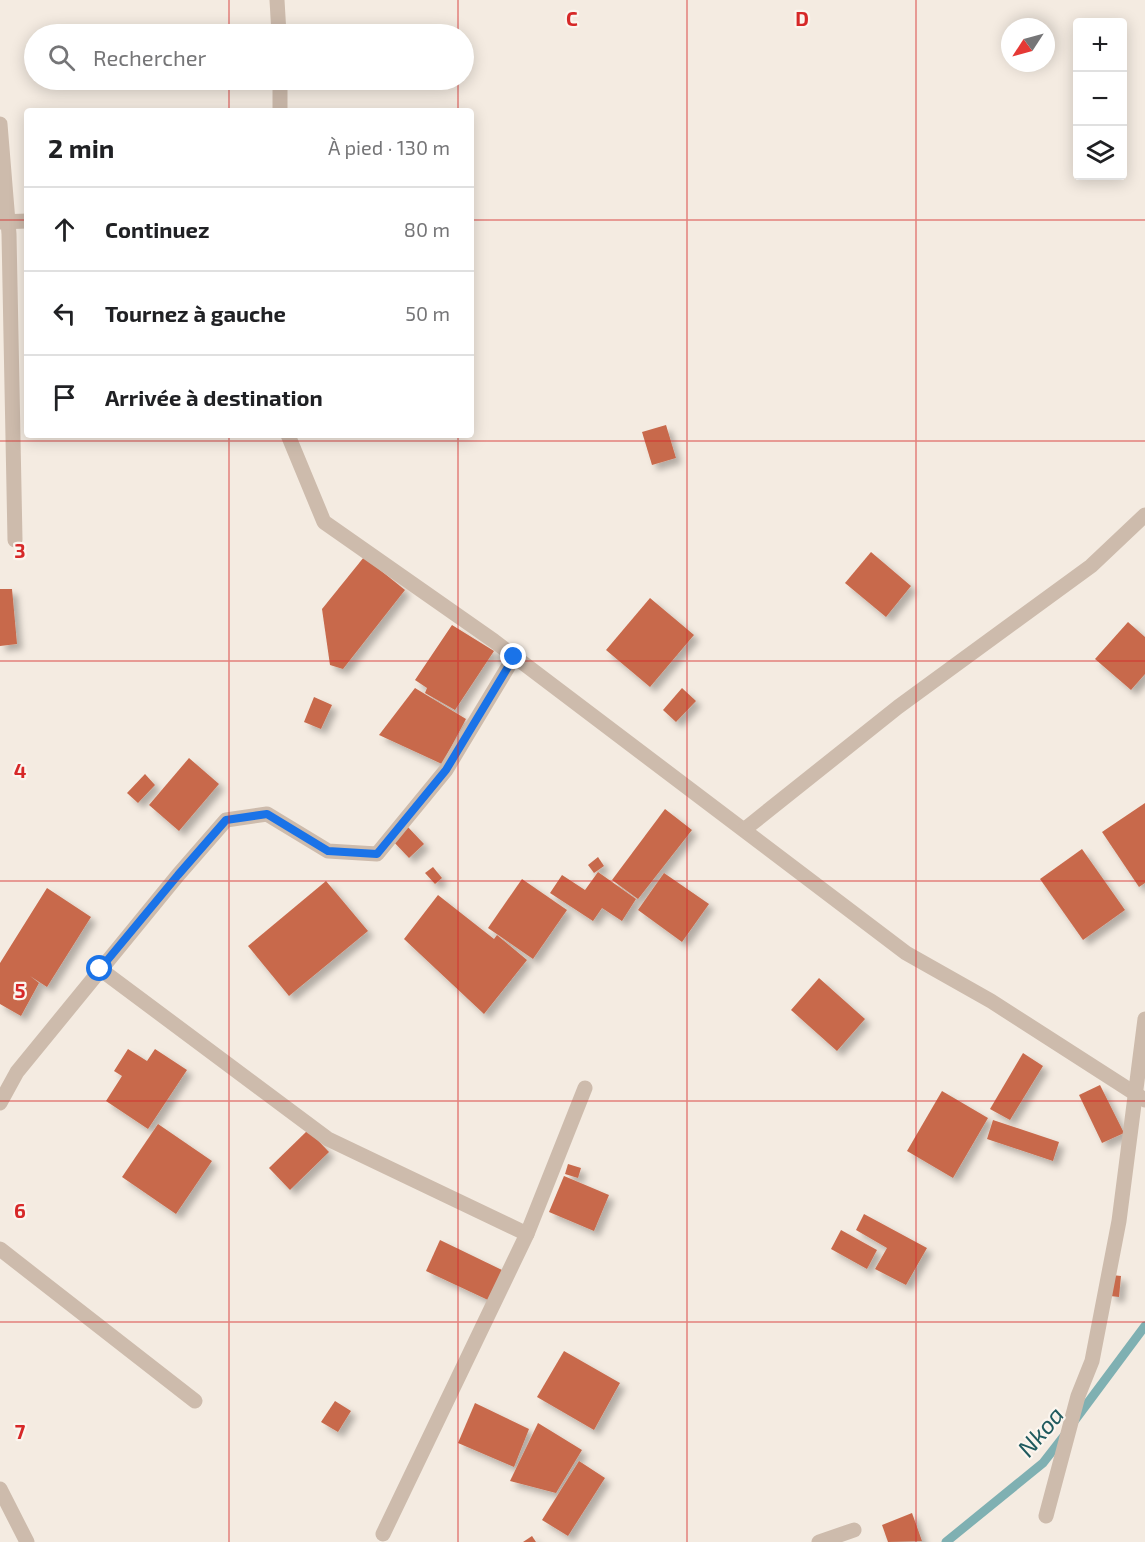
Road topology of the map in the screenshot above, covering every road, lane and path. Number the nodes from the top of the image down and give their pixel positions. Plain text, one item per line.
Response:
1 (277, 0) edge
2 (278, 24) edge
3 (280, 90) edge
4 (280, 108) edge
5 (0, 124) edge
6 (24, 221) edge
7 (4, 222) edge
8 (289, 438) edge
9 (1145, 515) edge
10 (15, 540) dead end
11 (514, 657) junction
12 (745, 829) junction
13 (100, 969) junction
14 (1145, 1019) edge
15 (585, 1088) dead end
16 (1140, 1097) edge
17 (0, 1103) edge
18 (527, 1234) junction
19 (0, 1248) edge
20 (195, 1401) dead end
21 (0, 1489) edge
22 (1046, 1516) dead end
23 (854, 1530) dead end
24 (383, 1534) dead end
25 (27, 1542) edge
26 (819, 1542) edge

1 - 2 street
3 - 4 street
5 - 7 street
6 - 7 street
7 - 10 street
8 - 11 street
9 - 12 street
11 - 12 street
11 - 13 street
12 - 16 street
13 - 17 street
13 - 18 street
14 - 16 street
15 - 18 street
16 - 22 street
18 - 24 street
19 - 20 street
21 - 25 street
23 - 26 street

